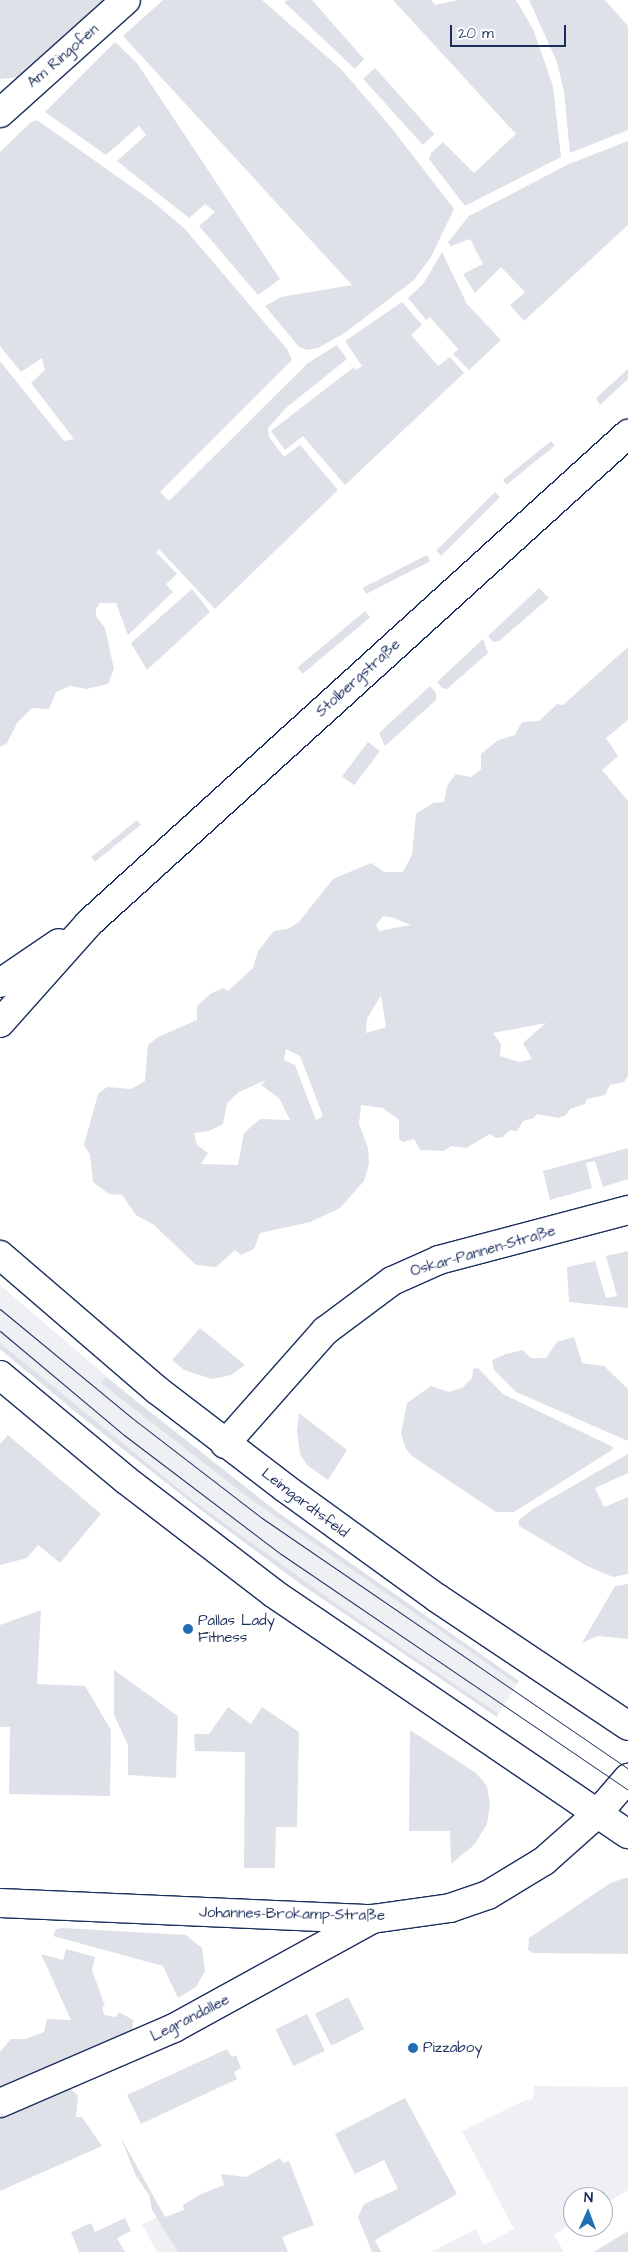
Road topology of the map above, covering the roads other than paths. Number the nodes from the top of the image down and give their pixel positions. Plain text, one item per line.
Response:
1 (126, 0) edge
2 (0, 112) edge
3 (628, 434) edge
4 (89, 923) junction
5 (0, 982) edge
6 (0, 1023) edge
7 (628, 1210) edge
8 (0, 1255) edge
9 (0, 1375) edge
10 (225, 1444) junction
11 (628, 1726) edge
12 (628, 1778) edge
13 (597, 1814) junction
14 (628, 1834) edge
15 (0, 1903) edge
16 (372, 1918) junction
17 (0, 2103) edge

1 - 2 street, Am Ringofen
3 - 4 street, Stolbergstraße
4 - 5 street, Stolbergstraße
4 - 6 street, Stolbergstraße
7 - 10 street, Oskar-Pannen-Straße
8 - 10 street, Leimgardtsfeld
9 - 13 street
10 - 11 street, Leimgardtsfeld
12 - 13 street, Johannes-Brokamp-Straße
13 - 14 street
13 - 16 street, Johannes-Brokamp-Straße
15 - 16 street, Johannes-Brokamp-Straße
16 - 17 street, Legrandallee

